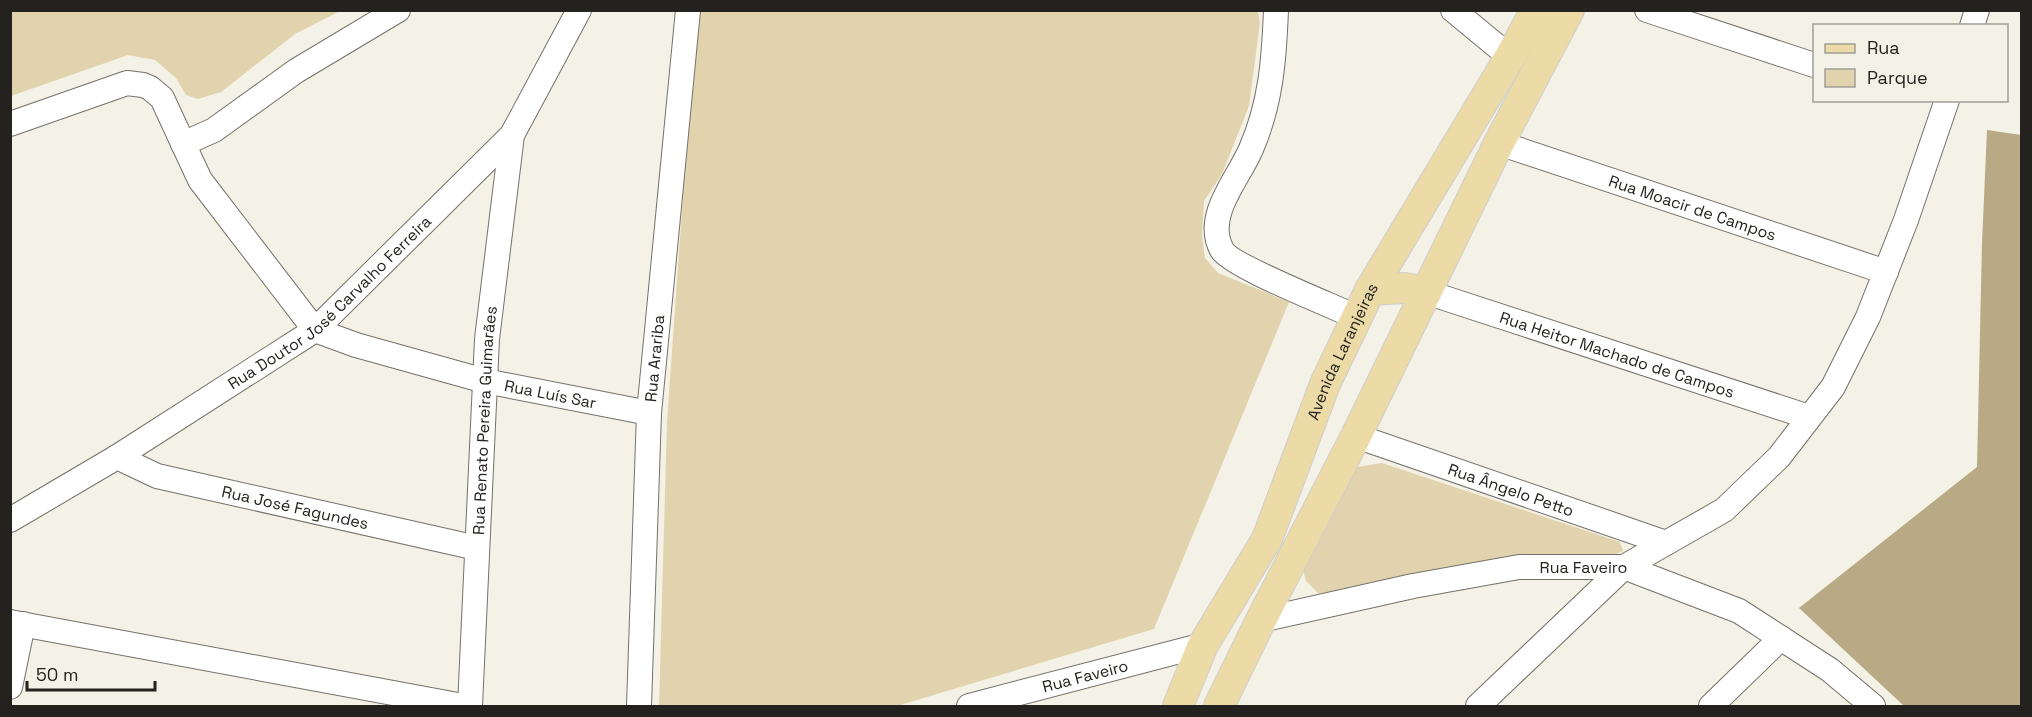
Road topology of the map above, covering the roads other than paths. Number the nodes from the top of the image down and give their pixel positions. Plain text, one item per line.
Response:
1 (398, 10) edge
2 (579, 10) edge
3 (688, 10) edge
4 (1276, 10) edge
5 (1453, 10) edge
6 (1536, 10) edge
7 (1569, 10) edge
8 (1647, 10) edge
9 (1510, 57) junction
10 (1813, 64) edge
11 (1938, 103) edge
12 (10, 124) edge
13 (512, 135) junction
14 (1499, 143) junction
15 (183, 144) junction
16 (1886, 272) junction
17 (1370, 290) junction
18 (1426, 292) junction
19 (1356, 316) junction
20 (315, 330) junction
21 (485, 381) junction
22 (1324, 384) junction
23 (649, 413) junction
24 (1809, 417) junction
25 (1356, 436) junction
26 (117, 457) junction
27 (10, 520) edge
28 (1666, 543) junction
29 (477, 548) junction
30 (1624, 567) junction
31 (1261, 620) junction
32 (17, 623) edge
33 (1781, 638) junction
34 (1203, 645) junction
35 (10, 687) edge
36 (463, 706) edge
37 (470, 706) edge
38 (639, 706) edge
39 (969, 706) edge
40 (1178, 706) edge
41 (1219, 706) edge
42 (1478, 706) edge
43 (1710, 706) edge
44 (1873, 706) edge

1 - 15 street
2 - 13 street, Rua Doutor José Carvalho Ferreira
3 - 23 street, Rua Arariba
4 - 19 street
5 - 9 street
6 - 9 main road, Avenida Laranjeiras
7 - 14 main road
8 - 10 street
9 - 17 main road, Avenida Laranjeiras
11 - 16 street
12 - 15 street
13 - 20 street, Rua Doutor José Carvalho Ferreira
13 - 21 street, Rua Renato Pereira Guimarães
14 - 16 street, Rua Moacir de Campos
14 - 18 main road
15 - 20 street
16 - 24 street
17 - 18 main road
17 - 19 main road, Avenida Laranjeiras
18 - 24 street, Rua Heitor Machado de Campos
18 - 25 main road
19 - 22 main road, Avenida Laranjeiras
20 - 21 street, Rua Luís Sar
20 - 26 street, Rua Doutor José Carvalho Ferreira
21 - 23 street, Rua Luís Sar
21 - 29 street, Rua Renato Pereira Guimarães
22 - 25 main road
22 - 34 main road, Avenida Laranjeiras
23 - 38 street, Rua Arariba
24 - 28 street
25 - 28 street, Rua Ângelo Petto
25 - 31 main road
26 - 27 street, Rua Doutor José Carvalho Ferreira
26 - 29 street, Rua José Fagundes
28 - 30 street
29 - 37 street, Rua Renato Pereira Guimarães
30 - 31 street, Rua Faveiro
30 - 33 street, Rua Faveiro
30 - 42 street
31 - 41 main road
32 - 35 street
32 - 36 street
33 - 43 street
33 - 44 street, Rua Faveiro
34 - 39 street, Rua Faveiro
34 - 40 main road, Avenida Laranjeiras

